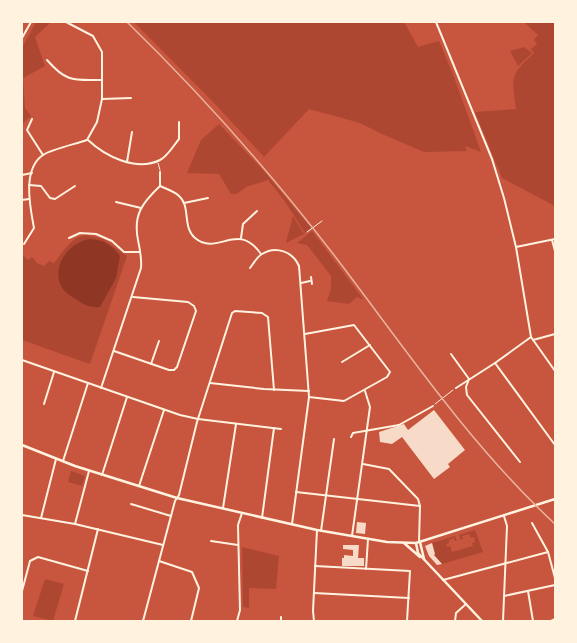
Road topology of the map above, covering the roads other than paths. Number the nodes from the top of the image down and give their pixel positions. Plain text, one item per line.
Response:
1 (31, 22) edge
2 (66, 22) edge
3 (436, 22) edge
4 (22, 38) edge
5 (47, 60) dead end
6 (102, 80) junction
7 (132, 98) dead end
8 (102, 99) junction
9 (32, 120) dead end
10 (179, 122) dead end
11 (132, 132) dead end
12 (87, 140) junction
13 (43, 155) junction
14 (127, 162) junction
15 (160, 172) road end
16 (32, 173) junction
17 (22, 175) edge
18 (29, 185) junction
19 (75, 186) dead end
20 (160, 186) junction
21 (208, 198) dead end
22 (29, 199) junction
23 (22, 200) edge
24 (116, 202) dead end
25 (184, 204) junction
26 (141, 208) junction
27 (257, 211) dead end
28 (69, 238) dead end
29 (241, 238) junction
30 (554, 240) edge
31 (24, 244) dead end
32 (516, 247) junction
33 (555, 251) edge
34 (140, 252) junction
35 (261, 254) junction
36 (250, 268) dead end
37 (311, 277) dead end
38 (301, 283) junction
39 (133, 297) junction
40 (305, 334) junction
41 (555, 334) edge
42 (531, 337) junction
43 (533, 340) junction
44 (159, 341) dead end
45 (370, 344) junction
46 (114, 351) junction
47 (451, 354) dead end
48 (22, 360) edge
49 (342, 362) dead end
50 (495, 363) junction
51 (151, 364) junction
52 (555, 371) edge
53 (54, 372) junction
54 (469, 379) junction
55 (88, 383) junction
56 (210, 383) junction
57 (101, 388) junction
58 (456, 388) road end
59 (274, 390) junction
60 (309, 391) junction
61 (365, 391) junction
62 (127, 397) junction
63 (310, 397) junction
64 (44, 404) dead end
65 (434, 406) road end
66 (164, 410) junction
67 (198, 419) junction
68 (236, 424) junction
69 (274, 428) junction
70 (281, 429) dead end
71 (367, 432) junction
72 (351, 437) dead end
73 (334, 439) dead end
74 (22, 445) edge
75 (555, 445) edge
76 (56, 459) junction
77 (63, 461) junction
78 (520, 462) dead end
79 (363, 464) junction
80 (89, 470) junction
81 (102, 474) junction
82 (139, 486) junction
83 (296, 492) junction
84 (326, 496) junction
85 (177, 498) junction
86 (357, 500) junction
87 (553, 500) edge
88 (131, 504) dead end
89 (420, 506) junction
90 (223, 509) junction
91 (242, 513) junction
92 (22, 515) edge
93 (171, 516) junction
94 (504, 516) junction
95 (41, 518) junction
96 (262, 518) junction
97 (75, 524) junction
98 (292, 524) junction
99 (532, 524) dead end
100 (98, 529) junction
101 (317, 530) junction
102 (321, 531) junction
103 (351, 537) junction
104 (368, 539) junction
105 (211, 541) dead end
106 (418, 542) junction
107 (404, 543) junction
108 (163, 545) junction
109 (238, 545) junction
110 (548, 552) junction
111 (425, 561) junction
112 (551, 561) junction
113 (159, 562) junction
114 (506, 564) junction
115 (555, 564) edge
116 (315, 566) junction
117 (366, 569) junction
118 (88, 571) junction
119 (555, 578) edge
120 (443, 580) junction
121 (555, 585) edge
122 (22, 591) edge
123 (528, 591) junction
124 (314, 593) junction
125 (504, 596) junction
126 (408, 598) junction
127 (466, 604) junction
128 (281, 617) dead end
129 (555, 619) edge
130 (75, 621) edge
131 (143, 621) edge
132 (191, 621) edge
133 (237, 621) edge
134 (281, 621) edge
135 (314, 621) edge
136 (407, 621) edge
137 (455, 621) edge
138 (482, 621) edge
139 (503, 621) edge
140 (533, 621) edge
141 (552, 621) edge

1 - 4 street
2 - 6 street
3 - 32 street
5 - 6 street
6 - 8 street
7 - 8 street
8 - 12 street
9 - 13 street
10 - 14 street
11 - 14 street
12 - 13 street
12 - 14 street
13 - 16 street
15 - 20 street
16 - 17 street
16 - 18 street
18 - 19 street
18 - 22 street
20 - 25 street
20 - 26 street
21 - 25 street
22 - 23 street
22 - 31 street
24 - 26 street
25 - 29 street
26 - 34 street
27 - 29 street
28 - 34 street
29 - 35 street
30 - 32 street
30 - 33 street
32 - 42 street
34 - 39 street
35 - 36 street
35 - 38 street
37 - 38 street
38 - 40 street
39 - 46 street
39 - 51 street
40 - 45 street
40 - 60 street
41 - 43 street
42 - 43 street
42 - 50 street
43 - 52 street
44 - 51 street
45 - 49 street
45 - 61 street
46 - 51 street
46 - 57 street
47 - 54 street
48 - 53 street
50 - 54 street
50 - 75 street
53 - 55 street
53 - 64 street
54 - 58 street
54 - 78 street
55 - 57 street
55 - 77 street
56 - 59 street
56 - 59 street
56 - 67 street
57 - 62 street
59 - 60 street
60 - 63 street
61 - 63 street
61 - 71 street
62 - 66 street
62 - 81 street
63 - 83 street
65 - 71 street
66 - 67 street
66 - 82 street
67 - 68 street
67 - 85 street
68 - 69 street
68 - 90 street
69 - 70 street
69 - 96 street
71 - 72 street
71 - 79 street
73 - 84 street
74 - 76 main road
76 - 77 main road
76 - 95 street
77 - 80 main road
79 - 86 street
79 - 89 street
80 - 81 main road
80 - 97 street
81 - 82 main road
82 - 85 main road
83 - 84 street
83 - 98 street
84 - 86 street
84 - 102 street
85 - 90 main road
85 - 93 street
86 - 89 street
86 - 103 street
87 - 94 main road
88 - 93 street
89 - 106 street
90 - 91 main road
91 - 96 main road
91 - 109 street
92 - 95 street
93 - 108 street
94 - 106 main road
94 - 114 street
95 - 97 street
96 - 98 main road
97 - 100 street
98 - 101 main road
99 - 110 street
100 - 108 street
100 - 118 street
101 - 102 main road
101 - 116 street
102 - 103 main road
103 - 104 main road
104 - 107 main road
104 - 117 street
105 - 109 street
106 - 107 main road
106 - 111 main road
107 - 111 main road
108 - 113 street
109 - 133 street
110 - 112 street
110 - 114 street
111 - 120 main road
112 - 115 street
112 - 119 street
113 - 131 street
113 - 132 street
114 - 120 street
114 - 125 street
116 - 117 street
116 - 124 street
117 - 126 street
118 - 122 street
118 - 130 street
120 - 127 main road
121 - 123 street
123 - 125 street
123 - 140 street
124 - 126 street
124 - 135 street
125 - 139 street
126 - 136 street
127 - 137 street
127 - 138 main road
128 - 134 street
129 - 141 street

